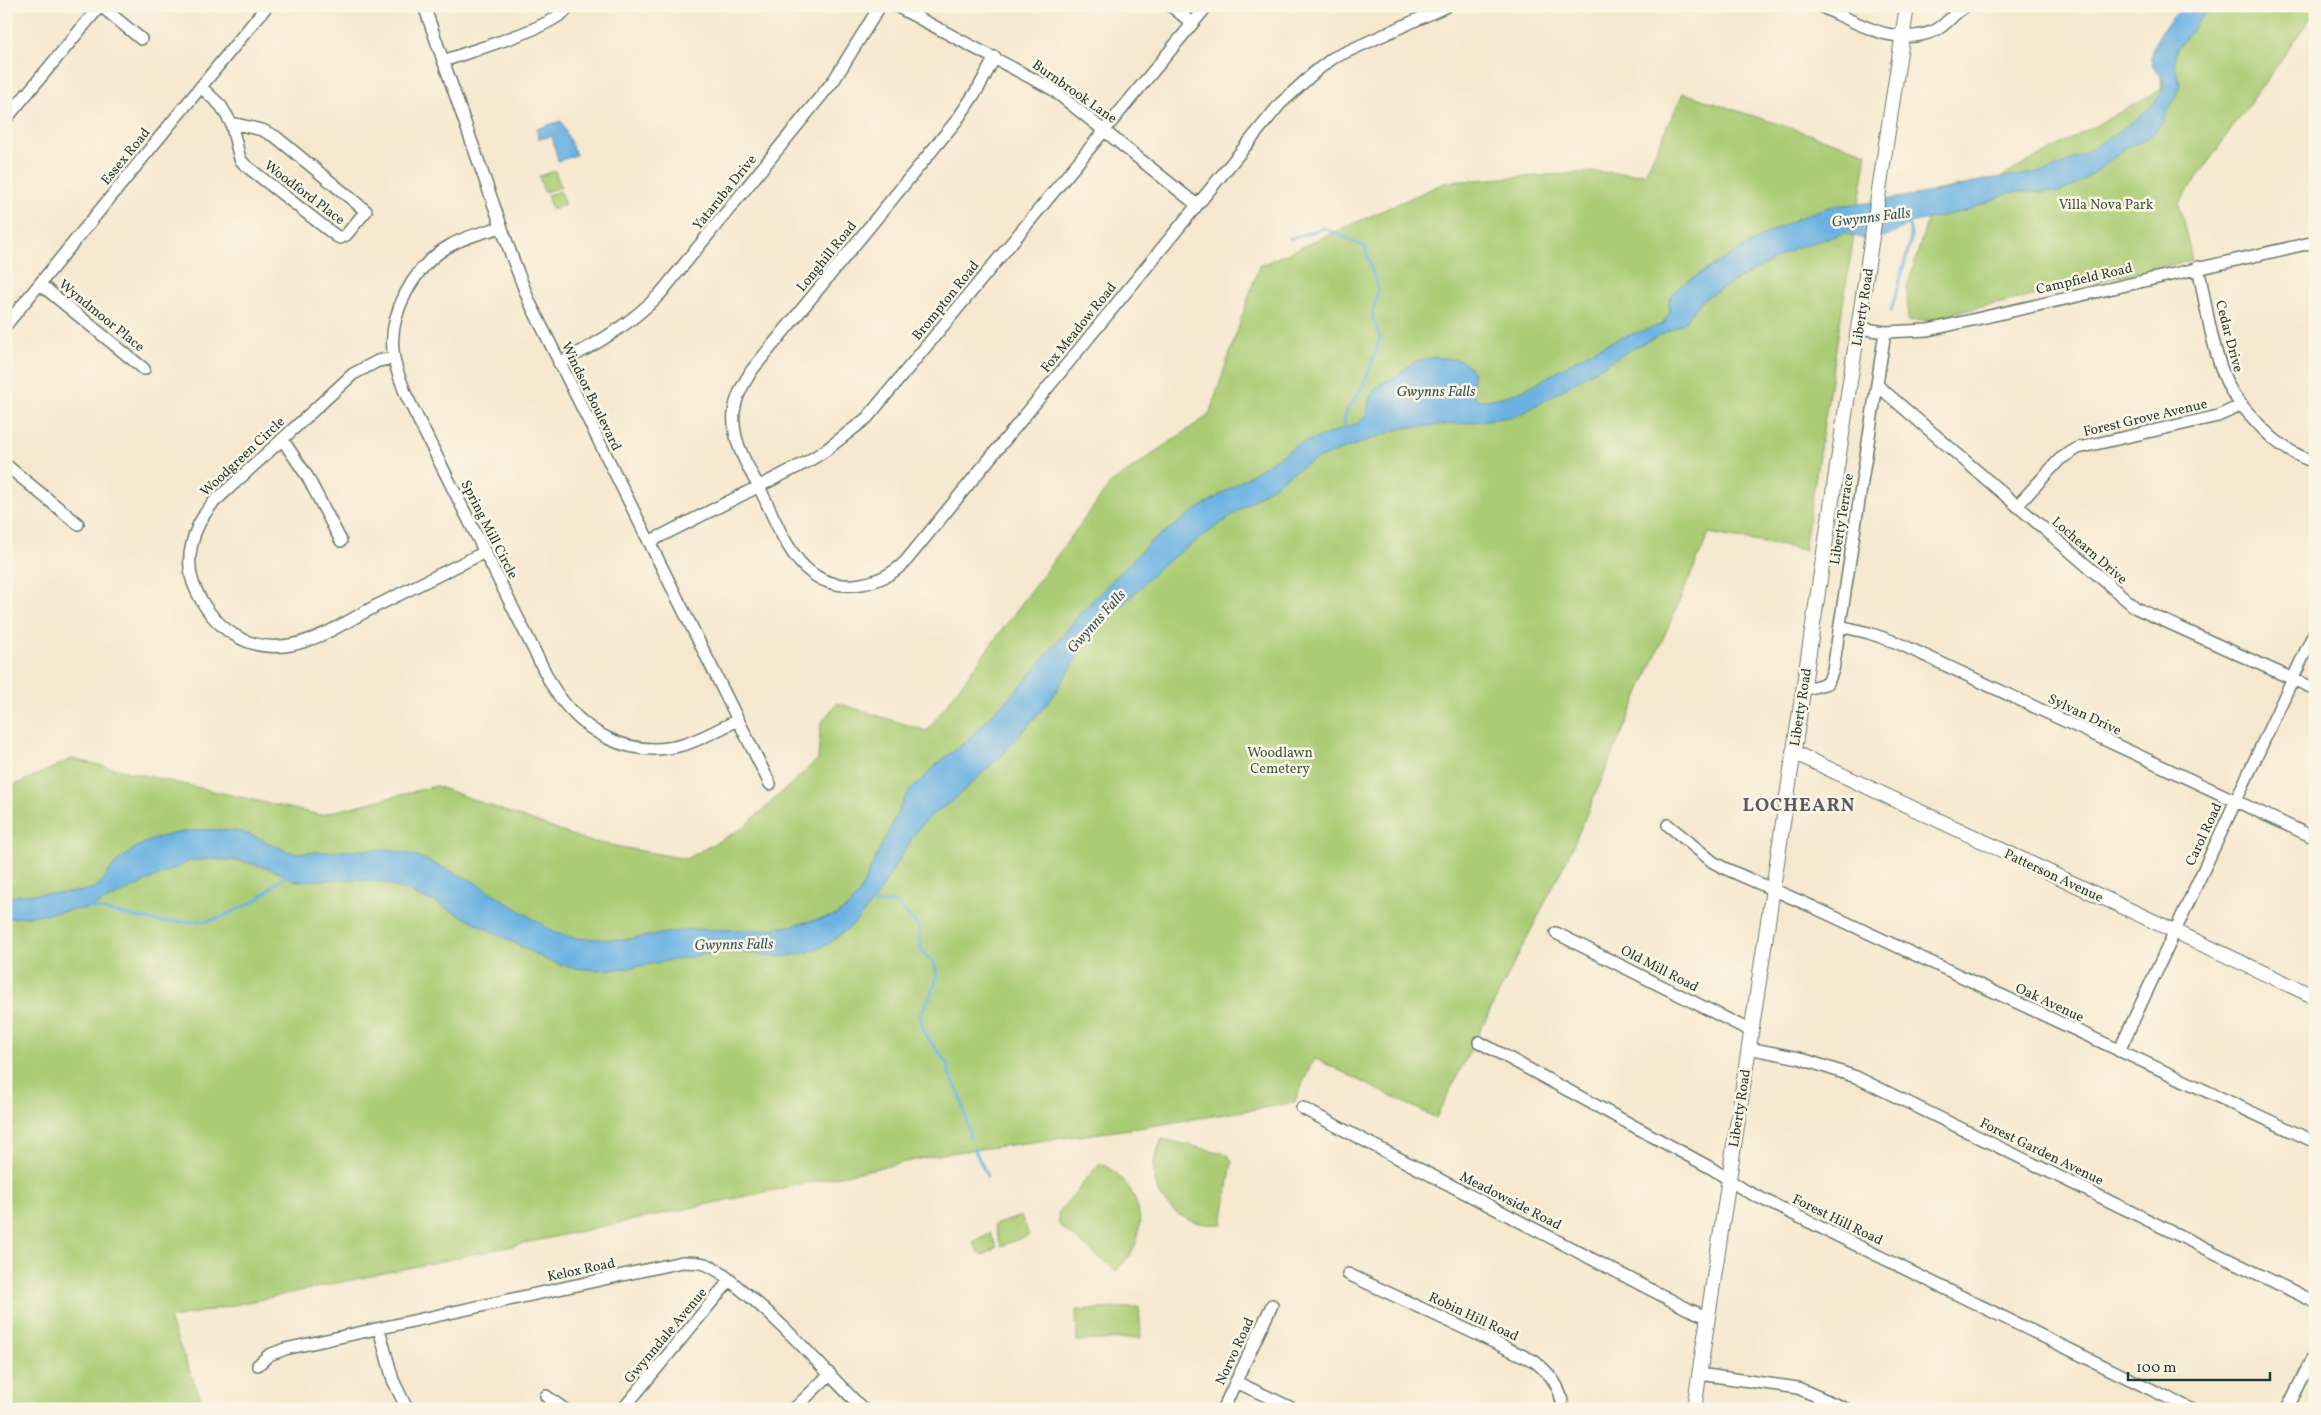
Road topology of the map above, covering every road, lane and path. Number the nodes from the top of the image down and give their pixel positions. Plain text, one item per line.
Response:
1 (100, 6) edge
2 (267, 6) edge
3 (424, 6) edge
4 (570, 6) edge
5 (880, 6) edge
6 (896, 6) edge
7 (1171, 6) edge
8 (1207, 6) edge
9 (1446, 6) edge
10 (1820, 6) edge
11 (1907, 6) edge
12 (1962, 7) edge
13 (1192, 23) junction
14 (1903, 37) junction
15 (141, 39) dead end
16 (995, 57) junction
17 (444, 60) junction
18 (200, 88) junction
19 (6, 120) edge
20 (231, 123) junction
21 (1104, 128) junction
22 (1197, 205) junction
23 (501, 227) junction
24 (2315, 242) edge
25 (2198, 267) junction
26 (40, 284) junction
27 (6, 325) edge
28 (1859, 328) junction
29 (1885, 332) junction
30 (394, 358) junction
31 (559, 363) junction
32 (144, 369) dead end
33 (1877, 384) junction
34 (2242, 405) junction
35 (282, 439) junction
36 (2315, 462) edge
37 (6, 465) edge
38 (759, 487) junction
39 (2017, 506) junction
40 (78, 524) dead end
41 (341, 541) dead end
42 (648, 542) junction
43 (484, 552) junction
44 (1840, 626) junction
45 (2315, 631) edge
46 (2292, 680) junction
47 (2315, 689) edge
48 (1803, 690) junction
49 (738, 720) junction
50 (1793, 752) junction
51 (770, 784) dead end
52 (2235, 801) junction
53 (1668, 825) dead end
54 (2315, 838) edge
55 (1773, 890) junction
56 (2175, 931) junction
57 (1556, 933) dead end
58 (2315, 997) edge
59 (1751, 1030) junction
60 (1479, 1042) dead end
61 (1748, 1048) junction
62 (2118, 1051) junction
63 (1302, 1108) dead end
64 (2315, 1142) edge
65 (1728, 1178) junction
66 (1348, 1274) dead end
67 (730, 1280) junction
68 (2315, 1302) edge
69 (1272, 1305) dead end
70 (1707, 1317) junction
71 (379, 1329) junction
72 (2315, 1353) edge
73 (258, 1365) dead end
74 (830, 1374) junction
75 (1699, 1374) junction
76 (1236, 1382) junction
77 (546, 1396) dead end
78 (407, 1409) edge
79 (564, 1409) edge
80 (623, 1409) edge
81 (794, 1409) edge
82 (863, 1409) edge
83 (1224, 1409) edge
84 (1294, 1409) edge
85 (1563, 1409) edge
86 (1694, 1409) edge
87 (1846, 1409) edge
88 (2191, 1409) edge
89 (2287, 1409) edge

1 - 15 street
1 - 19 street
2 - 18 street, Essex Road
3 - 17 street, Windsor Boulevard
4 - 17 street
5 - 31 street, Yataruba Drive
6 - 16 street, Burnbrook Lane
7 - 13 street
8 - 13 street, Brompton Road
9 - 22 street, Fox Meadow Road
10 - 14 street
11 - 14 main road, Liberty Road
12 - 14 street
13 - 21 street, Brompton Road
14 - 28 main road, Liberty Road
16 - 21 street, Burnbrook Lane
16 - 38 street, Longhill Road
17 - 23 street, Windsor Boulevard
18 - 20 street, Woodford Place
18 - 26 street, Essex Road
20 - 20 street, Woodford Place
21 - 22 street, Burnbrook Lane
21 - 38 street, Brompton Road
22 - 38 street, Fox Meadow Road
23 - 30 street, Spring Mill Circle
23 - 31 street, Windsor Boulevard
24 - 25 street, Campfield Road
25 - 29 street, Campfield Road
25 - 34 street, Cedar Drive
26 - 27 street, Essex Road
26 - 32 street, Wyndmoor Place
28 - 29 street, Campfield Road
28 - 48 main road, Liberty Road
29 - 33 street, Liberty Terrace
30 - 35 street, Woodgreen Circle
30 - 43 street, Spring Mill Circle
31 - 42 street, Windsor Boulevard
33 - 39 street, Lochearn Drive
33 - 44 street, Liberty Terrace
34 - 36 street, Cedar Drive
34 - 39 street, Forest Grove Avenue
35 - 41 street
35 - 43 street, Woodgreen Circle
37 - 40 street
38 - 42 street, Brompton Road
39 - 46 street, Lochearn Drive
42 - 49 street, Windsor Boulevard
43 - 49 street, Spring Mill Circle
44 - 48 street, Liberty Terrace
44 - 52 street, Sylvan Drive
45 - 46 street, Carol Road
46 - 47 street, Lochearn Drive
46 - 52 street, Carol Road
48 - 50 main road, Liberty Road
49 - 51 street, Windsor Boulevard
50 - 55 main road, Liberty Road
50 - 56 main road, Patterson Avenue
52 - 54 street, Sylvan Drive
52 - 56 street, Carol Road
53 - 55 street, Oak Avenue
55 - 59 main road, Liberty Road
55 - 62 street, Oak Avenue
56 - 58 main road, Patterson Avenue
56 - 62 street, Carol Road
57 - 59 street, Old Mill Road
59 - 61 main road, Liberty Road
60 - 65 street, Forest Hill Road
61 - 65 main road, Liberty Road
61 - 68 street, Forest Garden Avenue
62 - 64 street, Oak Avenue
63 - 70 street, Meadowside Road
65 - 70 main road, Liberty Road
65 - 88 street, Forest Hill Road
66 - 85 street, Robin Hill Road
67 - 71 street, Kelox Road
67 - 74 street, Kelox Road
67 - 80 street, Gwynndale Avenue
69 - 76 street, Norvo Road
70 - 75 main road, Liberty Road
71 - 73 street, Kelox Road
71 - 78 street
72 - 89 street
74 - 81 street
74 - 82 street, Kelox Road
75 - 86 main road, Liberty Road
75 - 87 street
76 - 83 street, Norvo Road
76 - 84 street
77 - 79 street

